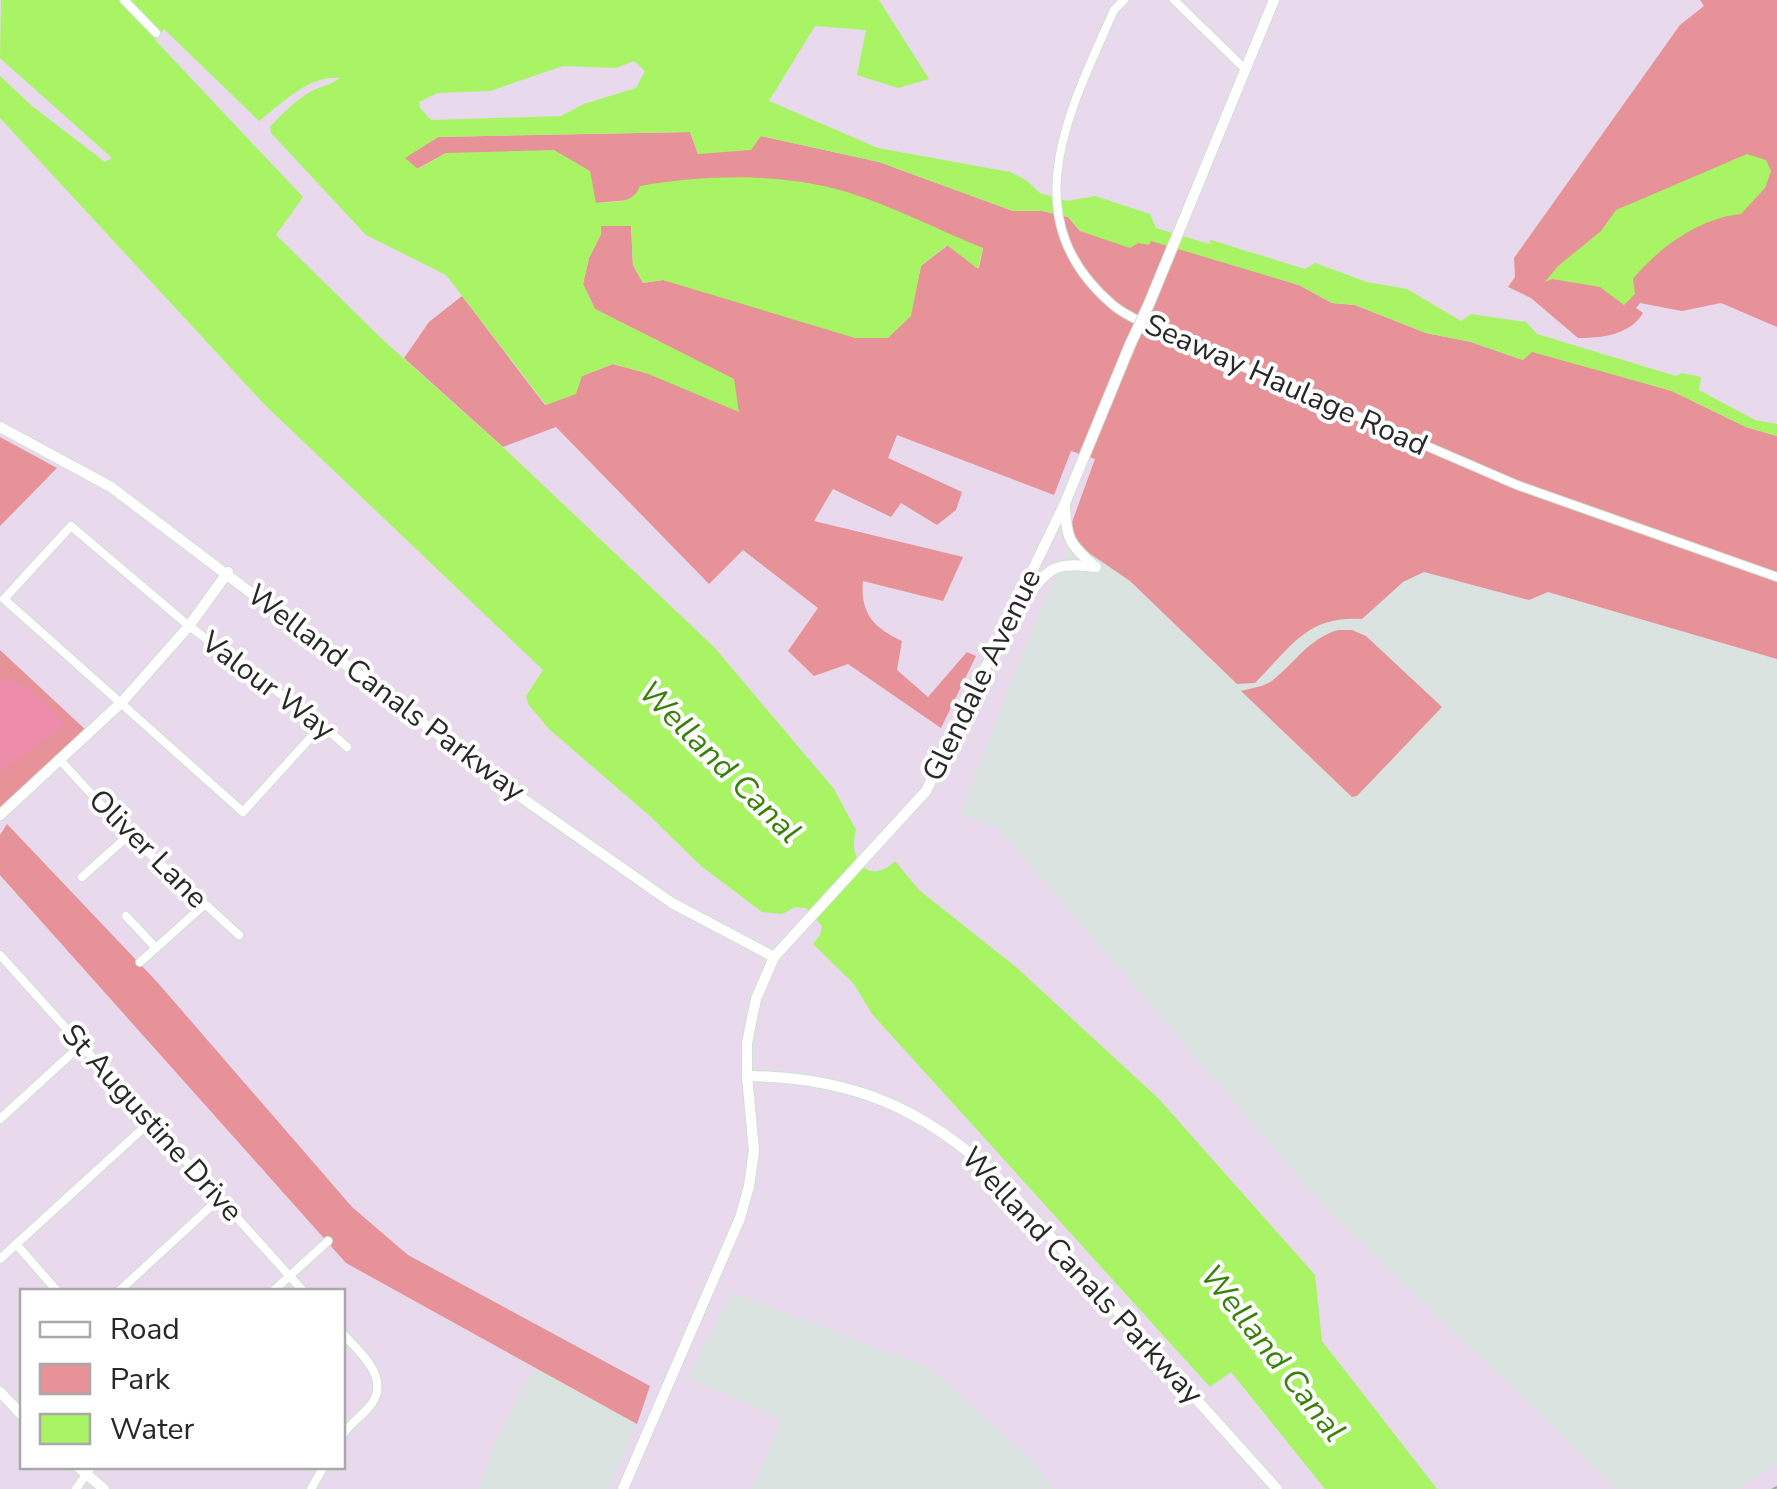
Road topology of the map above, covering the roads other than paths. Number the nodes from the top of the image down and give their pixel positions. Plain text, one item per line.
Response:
1 (124, 0) edge
2 (1124, 0) edge
3 (1174, 0) edge
4 (1274, 0) edge
5 (156, 33) dead end
6 (1245, 69) junction
7 (0, 427) edge
8 (1065, 503) junction
9 (228, 572) junction
10 (1777, 577) edge
11 (1009, 621) junction
12 (188, 626) junction
13 (122, 702) junction
14 (322, 725) junction
15 (346, 747) dead end
16 (60, 760) junction
17 (0, 815) edge
18 (129, 835) junction
19 (82, 876) dead end
20 (204, 905) junction
21 (126, 916) dead end
22 (239, 935) dead end
23 (156, 948) junction
24 (0, 956) edge
25 (774, 957) junction
26 (140, 962) dead end
27 (82, 1045) junction
28 (746, 1076) junction
29 (0, 1119) edge
30 (150, 1122) junction
31 (220, 1198) junction
32 (328, 1241) dead end
33 (16, 1244) junction
34 (0, 1258) edge
35 (289, 1276) junction
36 (55, 1289) edge
37 (121, 1289) edge
38 (275, 1289) edge
39 (301, 1289) edge
40 (345, 1336) edge
41 (4, 1397) edge
42 (0, 1413) edge
43 (345, 1432) edge
44 (85, 1469) edge
45 (76, 1489) edge
46 (104, 1489) edge
47 (623, 1489) edge
48 (1277, 1489) edge

1 - 5 street
2 - 10 street, Seaway Haulage Road
3 - 6 street
4 - 6 main road, Glendale Avenue
6 - 8 main road, Glendale Avenue, bridge
7 - 9 main road, Welland Canals Parkway
8 - 11 main road, Glendale Avenue
8 - 11 main road
9 - 12 main road
9 - 25 main road, Welland Canals Parkway
11 - 25 main road, Glendale Avenue
12 - 13 main road
12 - 13 street, Valour Way
12 - 14 street, Valour Way
13 - 14 street
13 - 16 main road
14 - 15 street, Valour Way
16 - 17 main road
16 - 18 street, Oliver Lane
18 - 19 street
18 - 20 street, Oliver Lane
20 - 22 street, Oliver Lane
20 - 23 street
21 - 23 street
23 - 26 street
24 - 27 street, St Augustine Drive
25 - 28 main road, Glendale Avenue
27 - 29 street
27 - 30 street, St Augustine Drive
28 - 47 main road, Glendale Avenue
28 - 48 main road, Welland Canals Parkway
30 - 31 street, St Augustine Drive
30 - 33 street
31 - 35 street, St Augustine Drive
31 - 37 street
32 - 35 street
33 - 34 street
33 - 36 street
35 - 38 street
35 - 39 street, St Augustine Drive
40 - 43 street
41 - 42 street
44 - 45 street
44 - 46 main road

